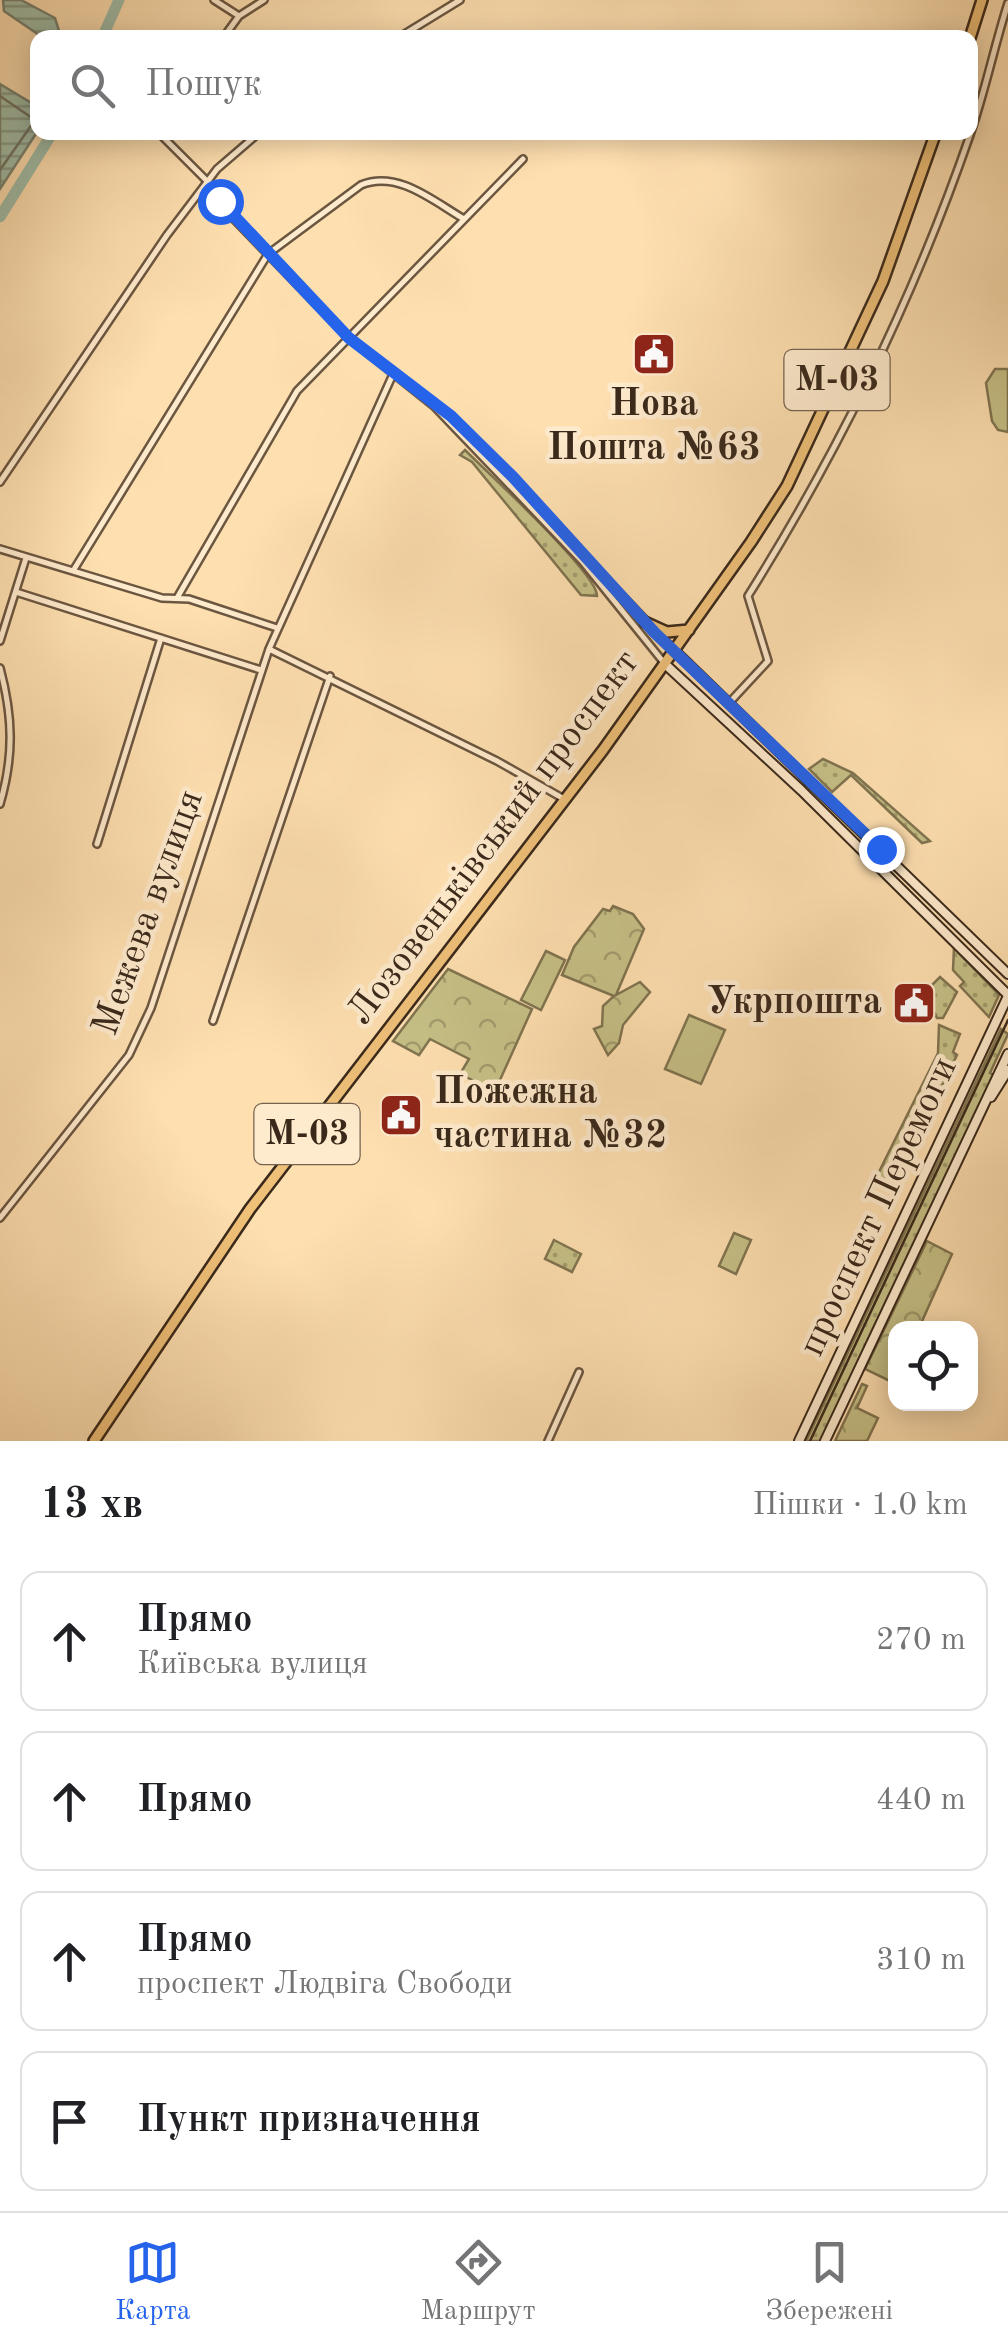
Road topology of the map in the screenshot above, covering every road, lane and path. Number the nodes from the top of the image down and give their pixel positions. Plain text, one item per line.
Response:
1 (214, 0) edge
2 (264, 0) edge
3 (460, 0) edge
4 (982, 0) edge
5 (1008, 3) edge
6 (239, 16) junction
7 (229, 30) edge
8 (411, 30) edge
9 (973, 30) edge
10 (978, 110) edge
11 (166, 140) edge
12 (251, 140) edge
13 (933, 140) edge
14 (969, 140) edge
15 (523, 160) dead end
16 (209, 183) junction
17 (464, 219) junction
18 (268, 254) junction
19 (349, 338) junction
20 (394, 372) junction
21 (439, 411) junction
22 (0, 482) edge
23 (0, 549) edge
24 (26, 558) junction
25 (73, 570) junction
26 (16, 592) junction
27 (620, 593) junction
28 (177, 598) junction
29 (614, 600) junction
30 (645, 622) junction
31 (277, 628) junction
32 (692, 628) junction
33 (161, 638) junction
34 (0, 641) edge
35 (269, 649) junction
36 (675, 650) junction
37 (664, 664) junction
38 (0, 668) edge
39 (262, 670) junction
40 (330, 676) junction
41 (729, 703) junction
42 (564, 800) junction
43 (0, 804) edge
44 (97, 844) dead end
45 (979, 944) junction
46 (1008, 962) edge
47 (1008, 974) edge
48 (1008, 996) edge
49 (213, 1021) dead end
50 (1008, 1054) edge
51 (1008, 1070) edge
52 (982, 1108) junction
53 (0, 1218) edge
54 (579, 1372) dead end
55 (94, 1441) edge
56 (548, 1441) edge
57 (799, 1441) edge
58 (825, 1441) edge

1 - 6 street
2 - 6 street
3 - 8 street
4 - 9 highway
5 - 10 street
6 - 7 street
11 - 16 street
12 - 16 street
13 - 32 highway, Лозовеньківський проспект / М-03
14 - 41 street
15 - 17 street
16 - 18 street
16 - 22 street
17 - 18 street
17 - 19 street
18 - 19 street
18 - 25 street
19 - 20 street
19 - 28 street
20 - 21 street
20 - 31 street, Межева вулиця
21 - 27 street
21 - 29 street
23 - 24 street
24 - 25 street
24 - 26 street
25 - 28 street
26 - 33 street
26 - 34 street
27 - 29 street
27 - 30 street
28 - 31 street
29 - 37 street
30 - 32 highway
30 - 36 street
31 - 35 street, Межева вулиця
32 - 36 highway, Лозовеньківський проспект / М-03
33 - 39 street
33 - 44 street
35 - 39 street, Межева вулиця
35 - 40 street
36 - 37 highway, Лозовеньківський проспект / М-03
36 - 41 main road
37 - 42 highway, Лозовеньківський проспект / М-03
37 - 48 main road
38 - 43 street
39 - 53 street, Межева вулиця
40 - 42 street
40 - 49 street
41 - 45 main road
42 - 55 highway, Лозовеньківський проспект / М-03
45 - 46 main road
45 - 47 main road
48 - 57 main road, проспект Перемоги
50 - 52 main road, проспект Перемоги
51 - 52 main road
52 - 58 main road, проспект Перемоги
54 - 56 street

